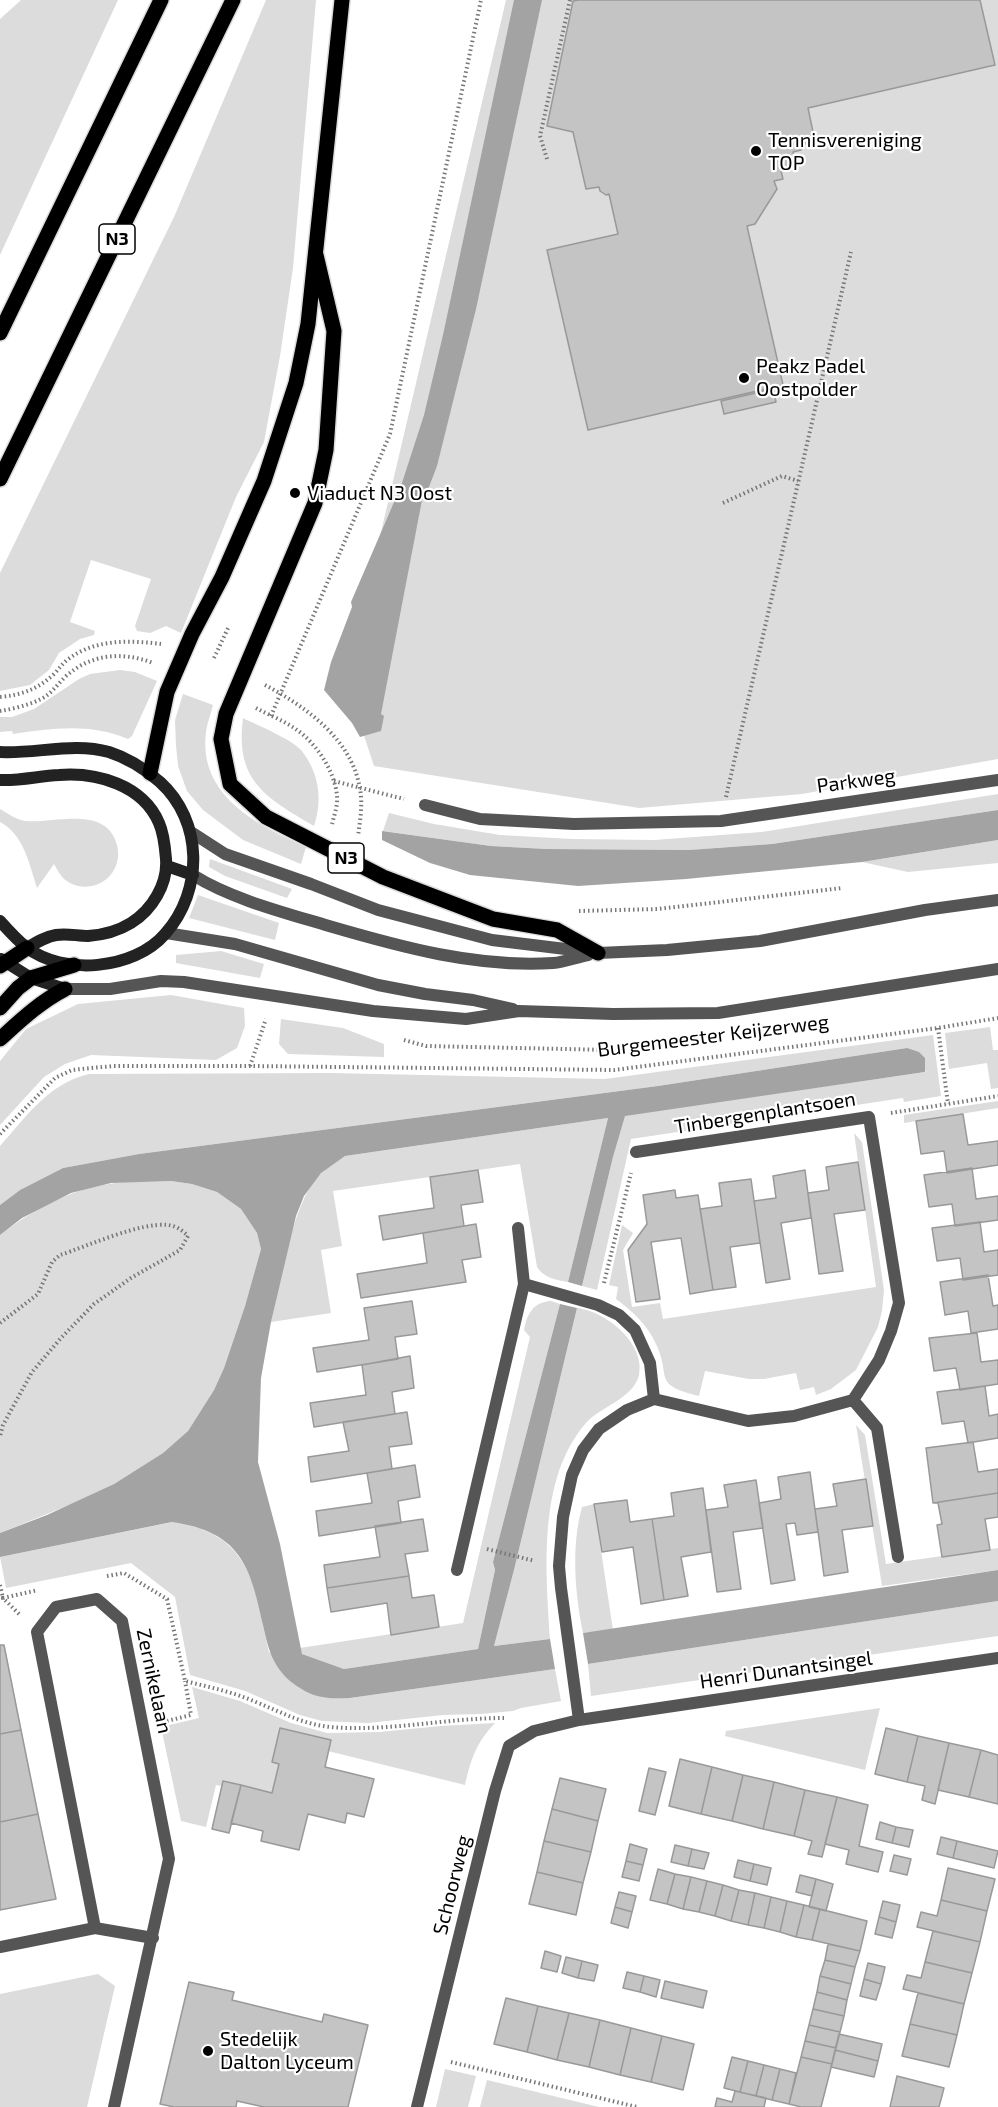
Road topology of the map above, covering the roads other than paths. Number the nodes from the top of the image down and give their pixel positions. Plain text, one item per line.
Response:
1 (161, 0) edge
2 (233, 0) edge
3 (342, 0) edge
4 (316, 255) junction
5 (0, 333) edge
6 (0, 479) edge
7 (0, 752) edge
8 (150, 773) junction
9 (0, 780) edge
10 (998, 780) edge
11 (425, 805) road end
12 (191, 832) junction
13 (167, 866) junction
14 (193, 875) junction
15 (998, 900) edge
16 (0, 921) edge
17 (166, 933) junction
18 (27, 948) junction
19 (598, 953) junction
20 (1, 962) edge
21 (74, 965) junction
22 (998, 969) edge
23 (32, 978) junction
24 (65, 989) junction
25 (0, 1008) edge
26 (519, 1011) junction
27 (0, 1039) edge
28 (636, 1152) road end
29 (518, 1228) dead end
30 (524, 1284) junction
31 (654, 1398) junction
32 (853, 1400) junction
33 (898, 1557) dead end
34 (457, 1570) dead end
35 (998, 1658) edge
36 (579, 1720) junction
37 (95, 1928) junction
38 (153, 1938) junction
39 (0, 1947) edge
40 (114, 2107) edge
41 (417, 2107) edge

1 - 5 main road
2 - 6 main road, N3
3 - 4 main road, N3
4 - 8 main road, N3
4 - 19 main road, N3
7 - 8 main road
8 - 12 main road
9 - 13 main road
10 - 11 street, Parkweg
12 - 14 main road
12 - 19 street
13 - 14 main road
13 - 18 main road
14 - 17 main road
14 - 19 street
15 - 19 street
16 - 18 main road
17 - 21 main road
17 - 26 street, Burgemeester Keijzerweg
18 - 20 main road
18 - 21 main road
20 - 23 main road
21 - 23 main road
22 - 26 street, Burgemeester Keijzerweg
23 - 24 main road
23 - 25 main road
24 - 26 street, Burgemeester Keijzerweg
24 - 27 main road
28 - 32 street, Tinbergenplantsoen
29 - 30 street
30 - 31 street
30 - 34 street
31 - 32 street
31 - 36 street
32 - 33 street
35 - 36 street, Henri Dunantsingel
36 - 41 street, Schoorweg
37 - 38 street
37 - 38 street, Zernikelaan
37 - 39 street
38 - 40 street, Zernikelaan

